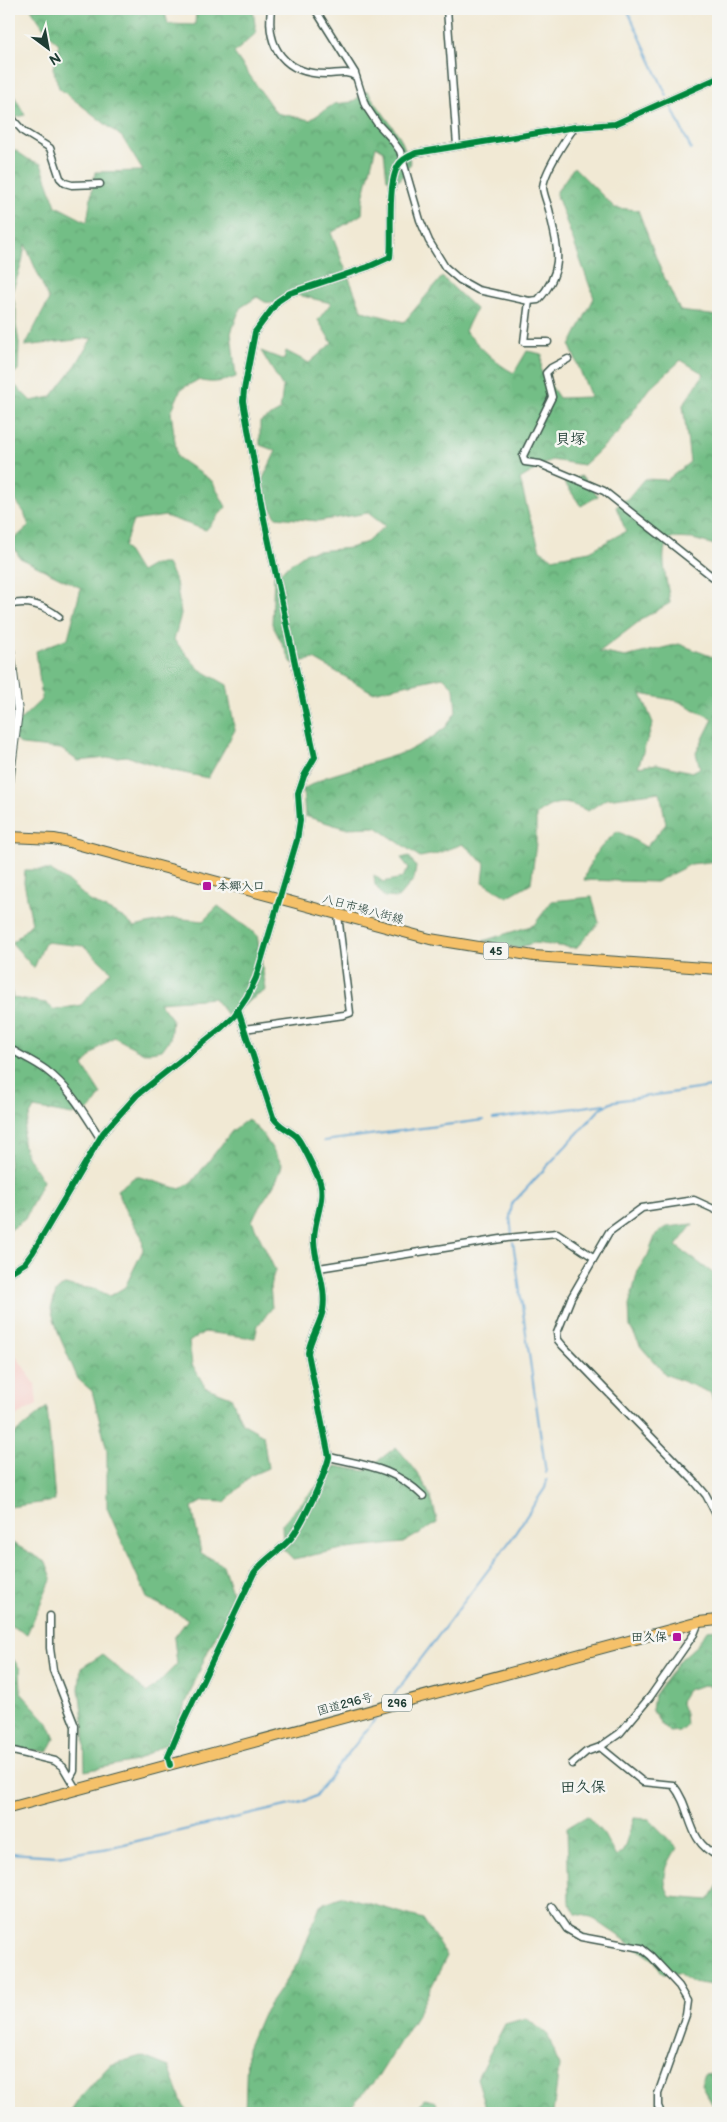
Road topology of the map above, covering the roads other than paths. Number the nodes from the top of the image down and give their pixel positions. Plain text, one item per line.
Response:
1 (271, 9) edge
2 (315, 9) edge
3 (447, 9) edge
4 (356, 77) junction
5 (718, 78) edge
6 (9, 111) edge
7 (575, 127) junction
8 (457, 146) junction
9 (401, 161) junction
10 (100, 184) dead end
11 (529, 301) junction
12 (548, 342) dead end
13 (568, 359) dead end
14 (718, 580) edge
15 (9, 605) edge
16 (59, 616) dead end
17 (9, 641) edge
18 (9, 783) edge
19 (9, 837) edge
20 (279, 899) junction
21 (338, 915) junction
22 (718, 969) edge
23 (238, 1010) junction
24 (244, 1029) junction
25 (9, 1048) edge
26 (100, 1138) junction
27 (718, 1211) edge
28 (593, 1257) junction
29 (319, 1268) junction
30 (9, 1273) edge
31 (329, 1458) junction
32 (422, 1496) dead end
33 (718, 1518) edge
34 (50, 1616) dead end
35 (718, 1620) edge
36 (699, 1622) junction
37 (600, 1747) junction
38 (9, 1750) edge
39 (572, 1764) dead end
40 (170, 1765) junction
41 (70, 1778) junction
42 (76, 1789) junction
43 (9, 1808) edge
44 (718, 1856) edge
45 (552, 1907) dead end
46 (661, 2113) edge

1 - 4 street
2 - 4 street
3 - 8 street
4 - 9 street
5 - 7 street
6 - 10 street
7 - 8 street
7 - 11 street
8 - 9 street
9 - 11 street
9 - 20 street
11 - 12 street
13 - 14 street
15 - 16 street
17 - 18 street
19 - 20 main road, 八日市場八街線 / 45
20 - 21 main road, 八日市場八街線 / 45
20 - 23 street
21 - 22 main road, 八日市場八街線 / 45
21 - 24 street
23 - 24 street
23 - 26 street
24 - 29 street
25 - 26 street
26 - 30 street
27 - 28 street
28 - 29 street
28 - 33 street
29 - 31 street
31 - 32 street
31 - 40 street
34 - 41 street
35 - 36 main road, 国道296号 / 296
36 - 37 street
36 - 40 main road, 国道296号 / 296
37 - 39 street
37 - 44 street
38 - 41 street
40 - 42 main road, 国道296号 / 296
41 - 42 street
42 - 43 main road, 国道296号 / 296
45 - 46 street

